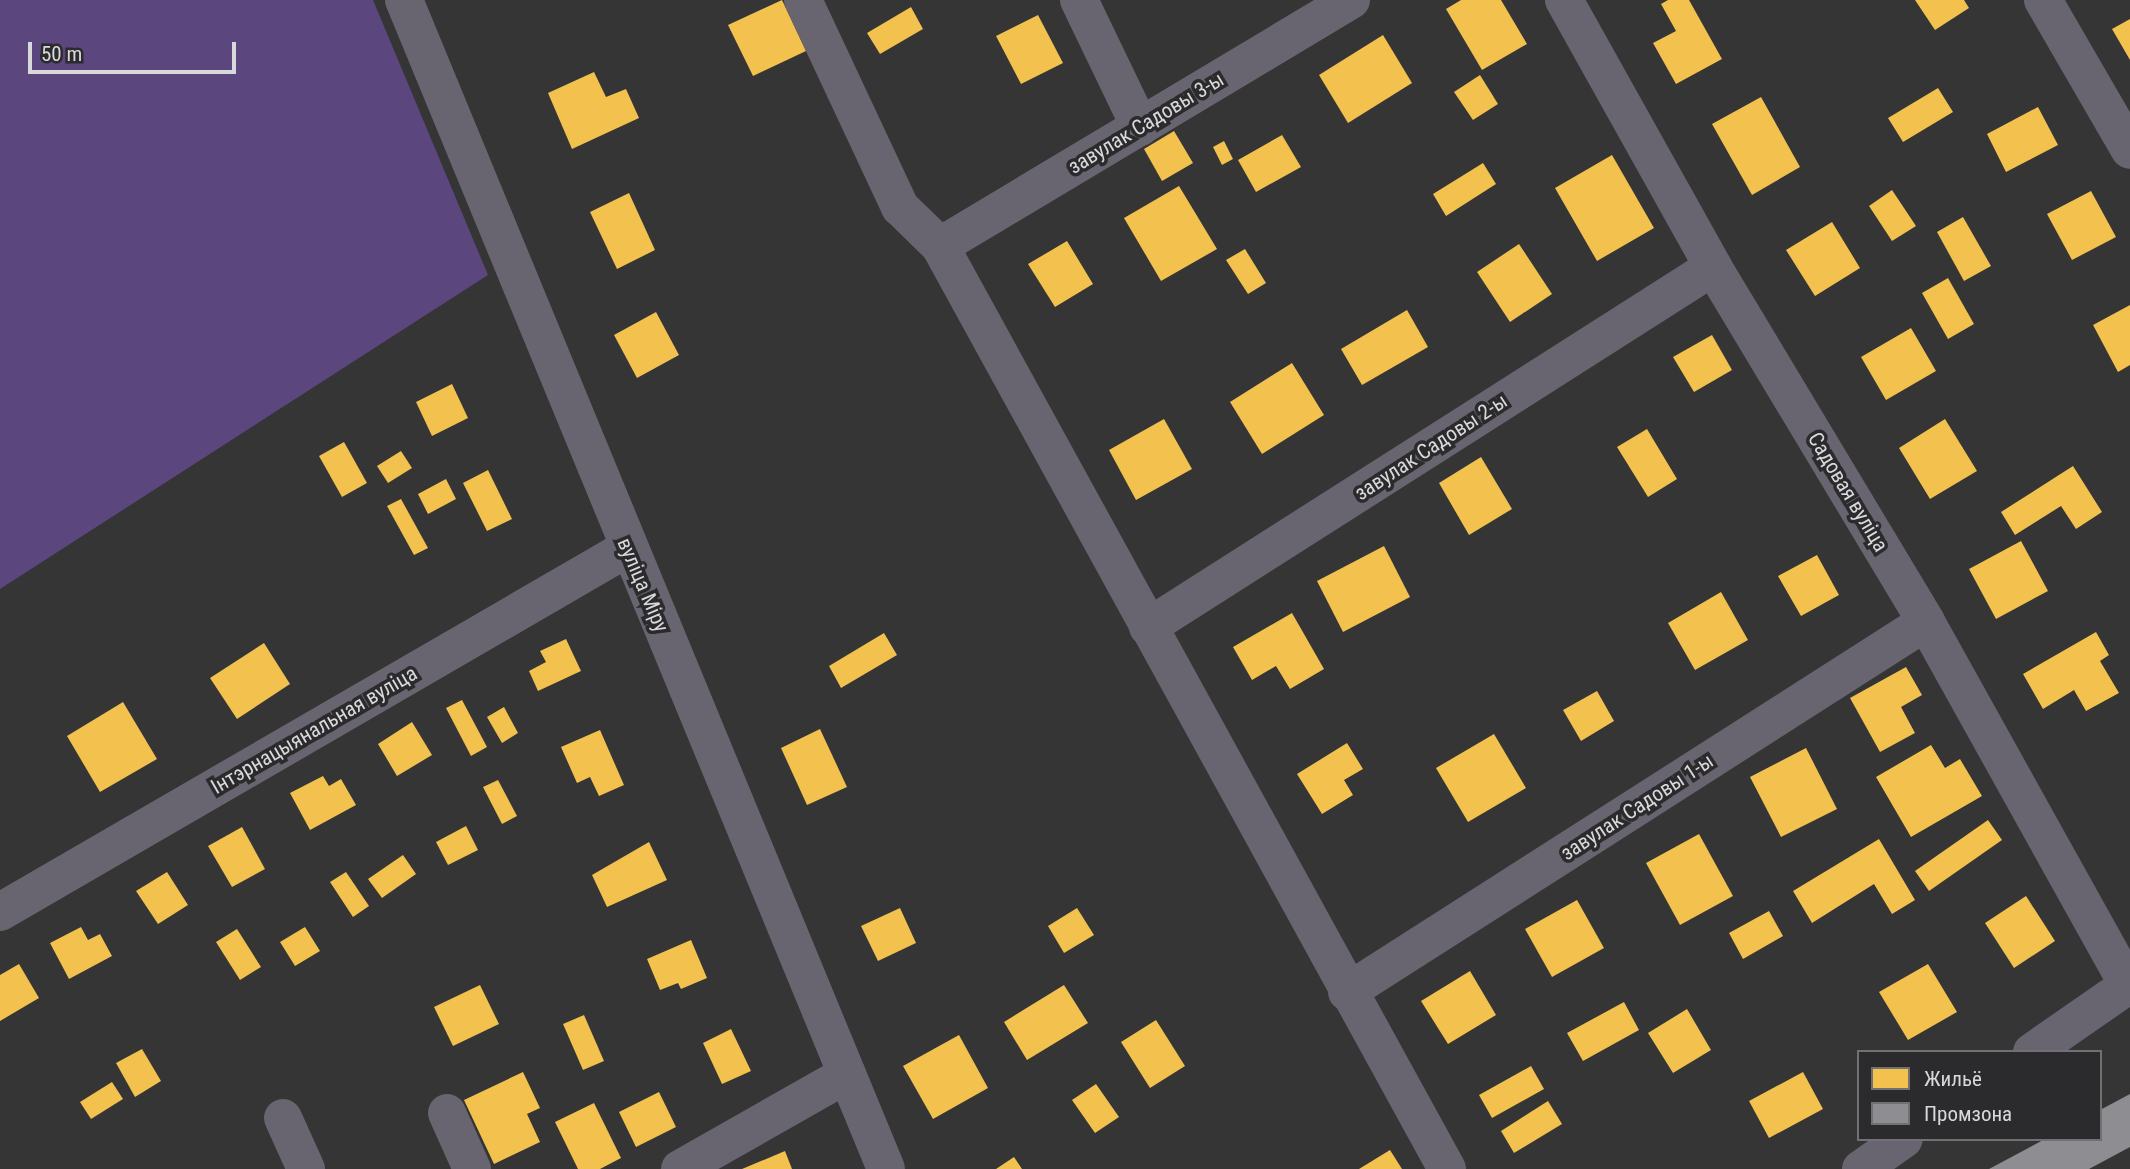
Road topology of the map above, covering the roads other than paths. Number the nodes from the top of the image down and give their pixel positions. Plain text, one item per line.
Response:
1 (404, 0) edge
2 (803, 0) edge
3 (1079, 0) edge
4 (1351, 0) edge
5 (1564, 0) edge
6 (2043, 0) edge
7 (1140, 127) junction
8 (2130, 150) edge
9 (940, 246) junction
10 (1713, 267) junction
11 (628, 548) junction
12 (1926, 622) junction
13 (1148, 627) junction
14 (0, 912) edge
15 (2129, 985) edge
16 (1347, 992) junction
17 (2035, 1050) edge
18 (847, 1074) junction
19 (447, 1113) dead end
20 (283, 1118) dead end
21 (1901, 1141) edge
22 (306, 1169) edge
23 (472, 1169) edge
24 (680, 1169) edge
25 (886, 1169) edge
26 (1447, 1169) edge
27 (1861, 1169) edge

1 - 11 street, вуліца Міру
2 - 9 street
3 - 7 street
4 - 7 street, завулак Садовы 3-ы
5 - 10 street, Садовая вуліца
6 - 8 street
7 - 9 street, завулак Садовы 3-ы
9 - 13 street
10 - 12 street, Садовая вуліца
10 - 13 street, завулак Садовы 2-ы
11 - 14 street, Інтэрнацыянальная вуліца
11 - 18 street, вуліца Міру
12 - 15 street, Садовая вуліца
12 - 16 street, завулак Садовы 1-ы
13 - 16 street
15 - 17 street
16 - 26 street
18 - 24 street
18 - 25 street, вуліца Міру
19 - 23 street
20 - 22 street
21 - 27 street

